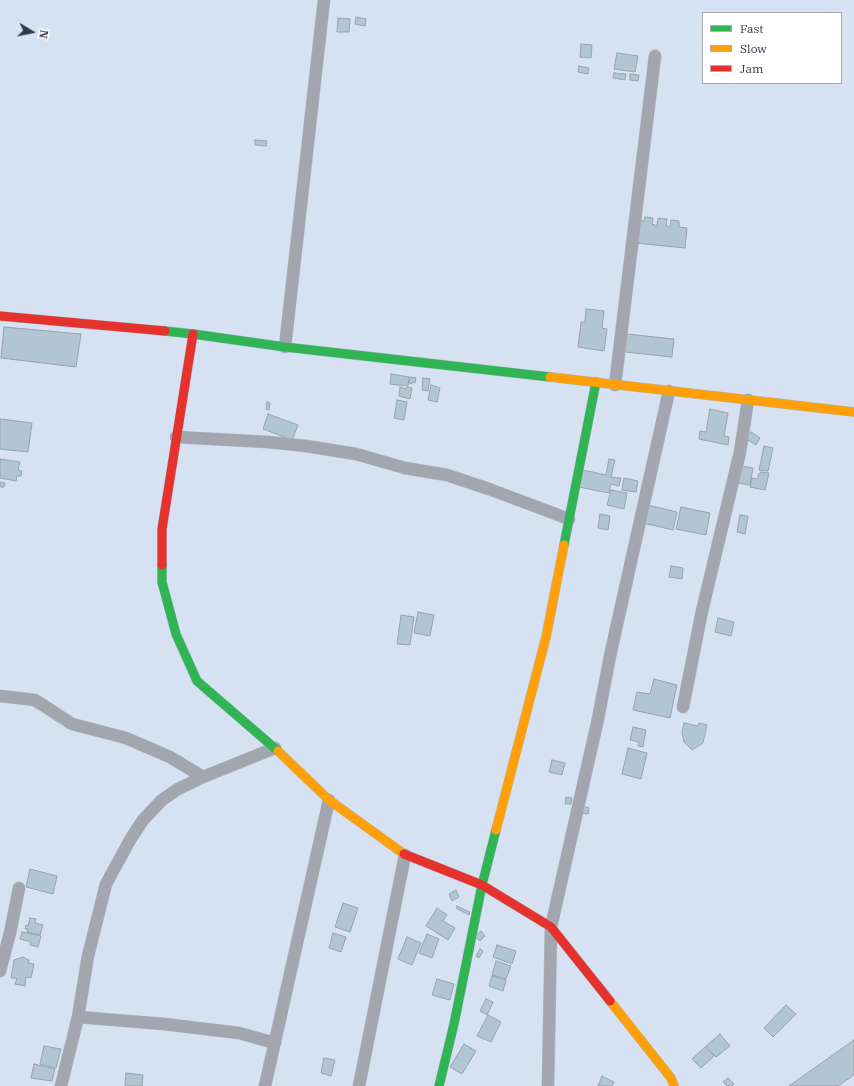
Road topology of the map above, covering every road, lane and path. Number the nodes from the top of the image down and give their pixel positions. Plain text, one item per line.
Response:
1 (324, 0) edge
2 (655, 56) dead end
3 (0, 316) edge
4 (193, 334) junction
5 (285, 347) junction
6 (596, 382) junction
7 (615, 385) junction
8 (669, 391) junction
9 (748, 400) junction
10 (854, 412) edge
11 (176, 437) junction
12 (569, 519) junction
13 (0, 696) edge
14 (683, 707) dead end
15 (275, 748) junction
16 (203, 777) junction
17 (329, 800) junction
18 (405, 855) junction
19 (482, 885) junction
20 (19, 888) dead end
21 (551, 928) junction
22 (0, 971) edge
23 (78, 1016) junction
24 (276, 1043) junction
25 (61, 1086) edge
26 (265, 1086) edge
27 (359, 1086) edge
28 (439, 1086) edge
29 (548, 1086) edge
30 (674, 1086) edge

1 - 5 street
2 - 7 street
3 - 4 street
4 - 5 street
4 - 11 street
5 - 6 street
6 - 7 street
6 - 12 street
7 - 8 street
8 - 9 street
8 - 21 street
9 - 10 street
9 - 14 street
11 - 12 street
11 - 15 street
12 - 19 street
13 - 16 street
15 - 16 street
15 - 17 street
16 - 23 street
17 - 18 street
17 - 24 street
18 - 19 street
18 - 27 street
19 - 21 street
19 - 28 street
20 - 22 street
21 - 29 street
21 - 30 street
23 - 24 street
23 - 25 street
24 - 26 street

